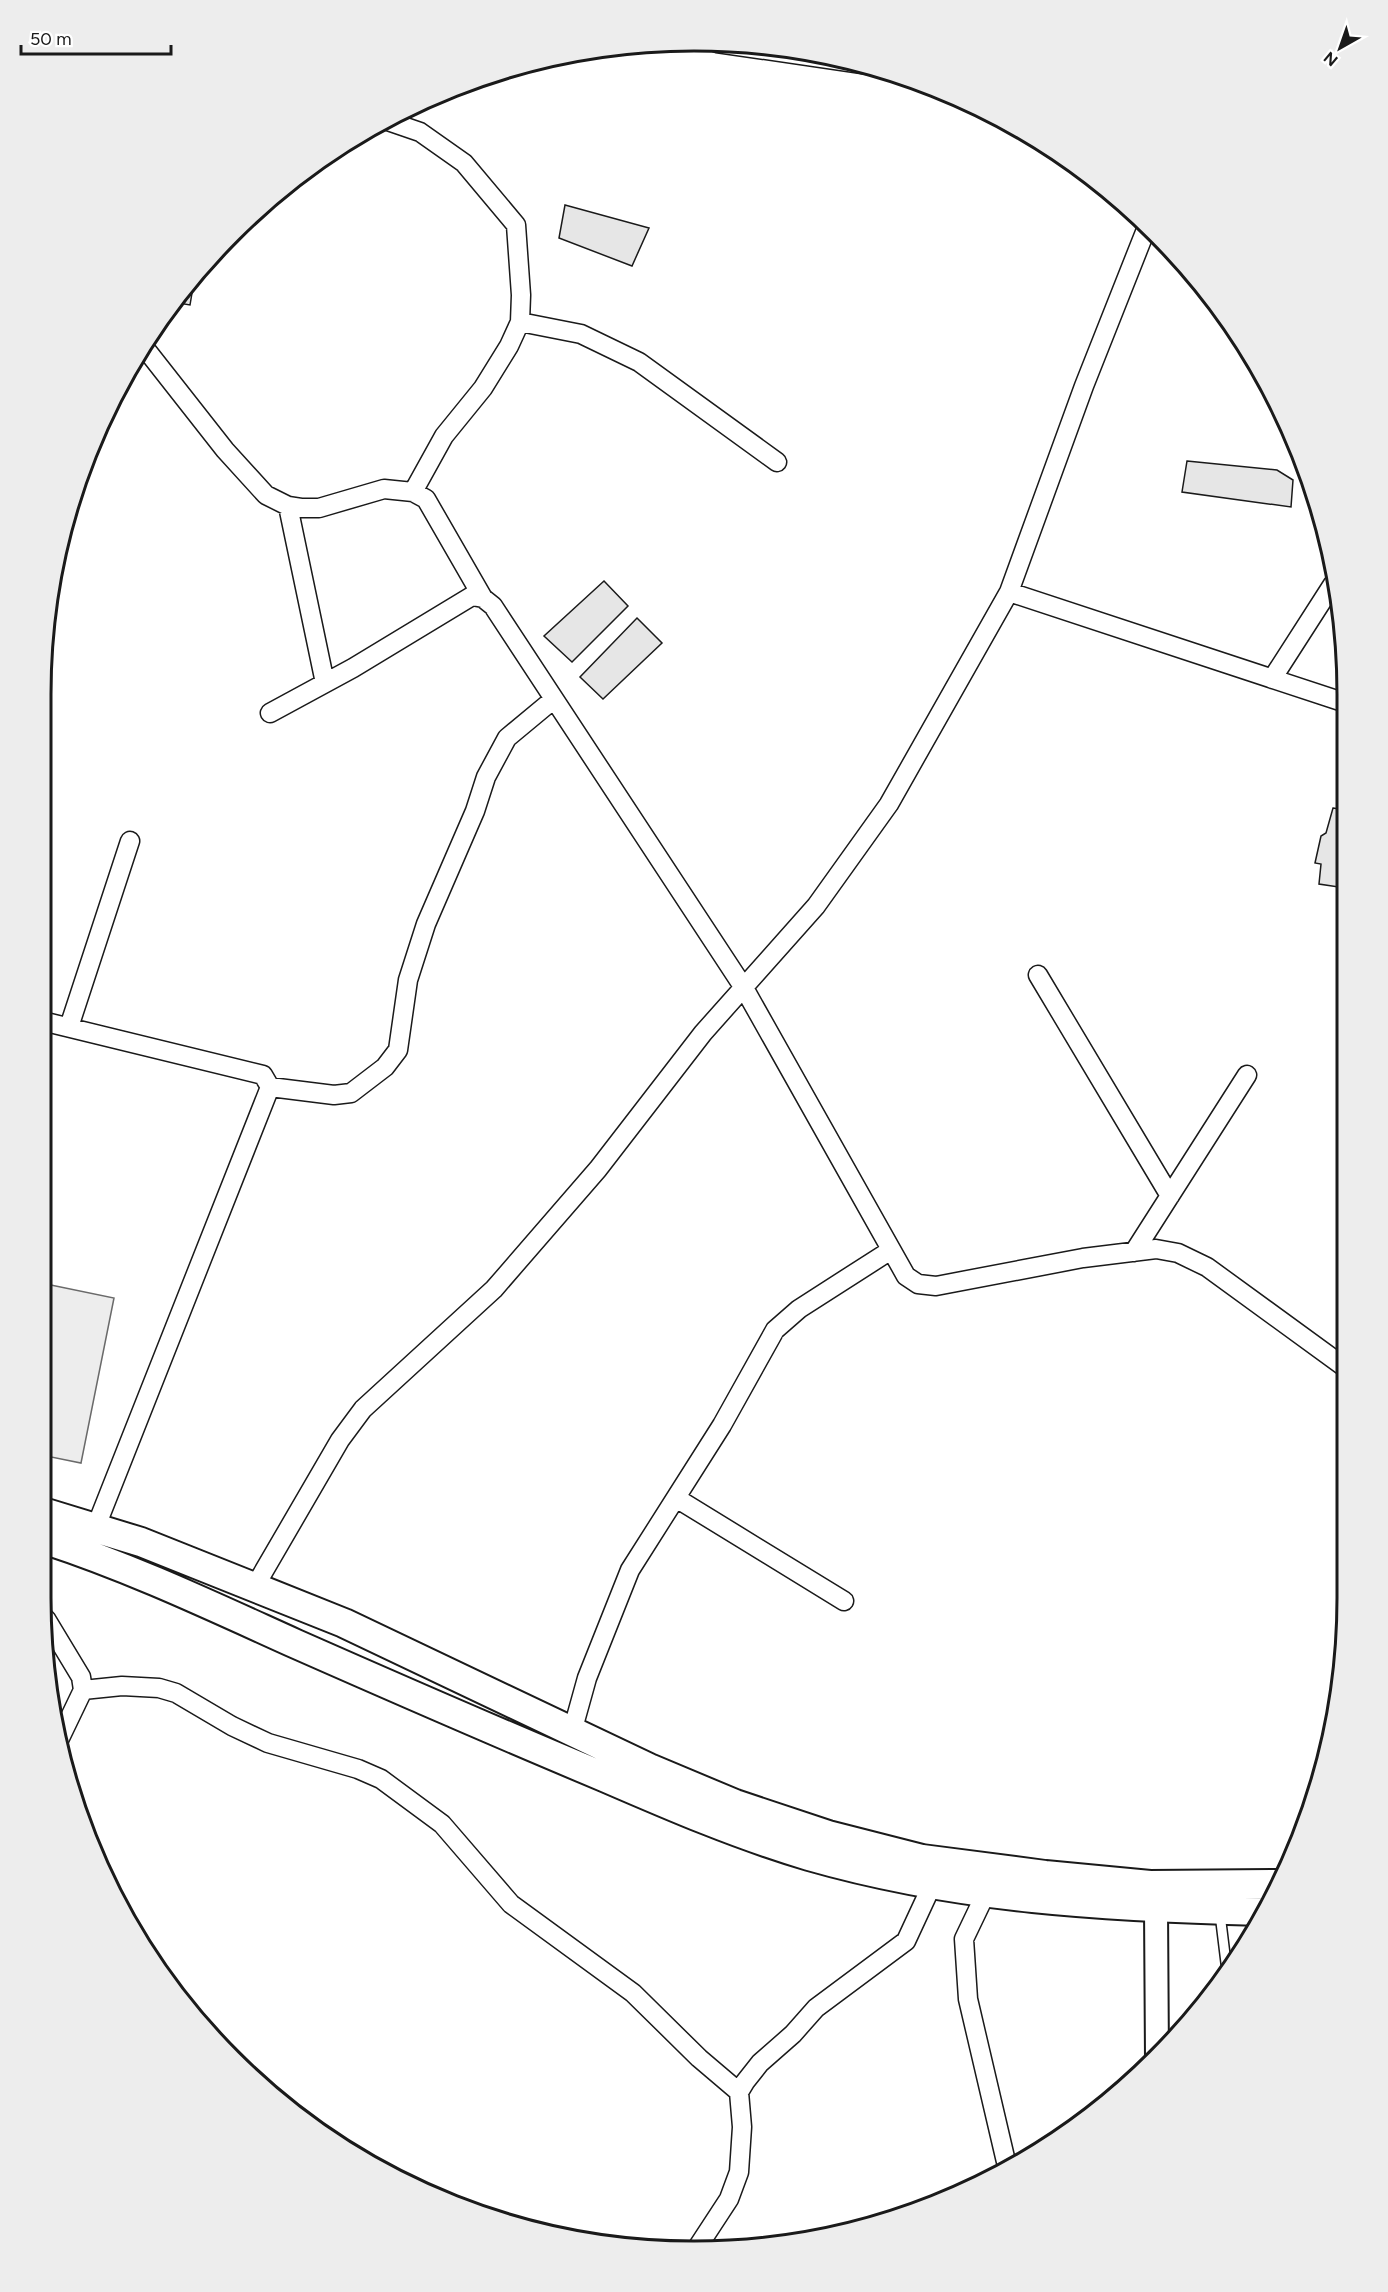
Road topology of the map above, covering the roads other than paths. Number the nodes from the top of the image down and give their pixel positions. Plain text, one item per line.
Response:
1 (397, 124) edge
2 (1144, 235) edge
3 (520, 322) junction
4 (149, 353) edge
5 (777, 462) dead end
6 (413, 492) junction
7 (288, 506) junction
8 (1328, 591) edge
9 (1009, 592) junction
10 (483, 598) junction
11 (1272, 679) junction
12 (325, 683) junction
13 (554, 699) junction
14 (1337, 699) edge
15 (270, 713) dead end
16 (130, 841) dead end
17 (1038, 975) dead end
18 (744, 988) junction
19 (51, 1023) edge
20 (69, 1027) junction
21 (1247, 1075) dead end
22 (270, 1087) junction
23 (1170, 1196) junction
24 (891, 1250) junction
25 (1134, 1252) junction
26 (1337, 1362) edge
27 (676, 1498) junction
28 (51, 1514) edge
29 (95, 1529) junction
30 (51, 1542) edge
31 (254, 1588) junction
32 (844, 1601) dead end
33 (52, 1628) edge
34 (83, 1690) junction
35 (64, 1729) edge
36 (572, 1732) junction
37 (1270, 1884) edge
38 (932, 1885) junction
39 (986, 1893) junction
40 (1156, 1908) junction
41 (1219, 1910) junction
42 (1256, 1911) edge
43 (1226, 1960) edge
44 (1157, 2044) edge
45 (739, 2092) junction
46 (1006, 2160) edge
47 (701, 2241) edge

1 - 3 street
2 - 9 street
3 - 5 street
3 - 6 street
4 - 7 street
6 - 7 street
6 - 10 street
7 - 12 street
8 - 11 street
9 - 11 street
9 - 18 street
10 - 12 street
10 - 13 street
11 - 14 street
12 - 15 street
13 - 18 street
13 - 22 street
16 - 20 street
17 - 23 street
18 - 24 street
18 - 31 street
19 - 20 street
20 - 22 street
21 - 23 street
22 - 29 street
23 - 25 street
24 - 25 street
24 - 27 street
25 - 26 street
27 - 32 street
27 - 36 street
28 - 29 main road
29 - 31 main road
30 - 38 main road
31 - 36 main road
33 - 34 street
34 - 35 street
34 - 45 street
36 - 37 main road
38 - 39 main road
38 - 45 street
39 - 40 main road
39 - 46 street
40 - 41 main road
40 - 44 street
41 - 42 main road
41 - 43 lane
45 - 47 street

